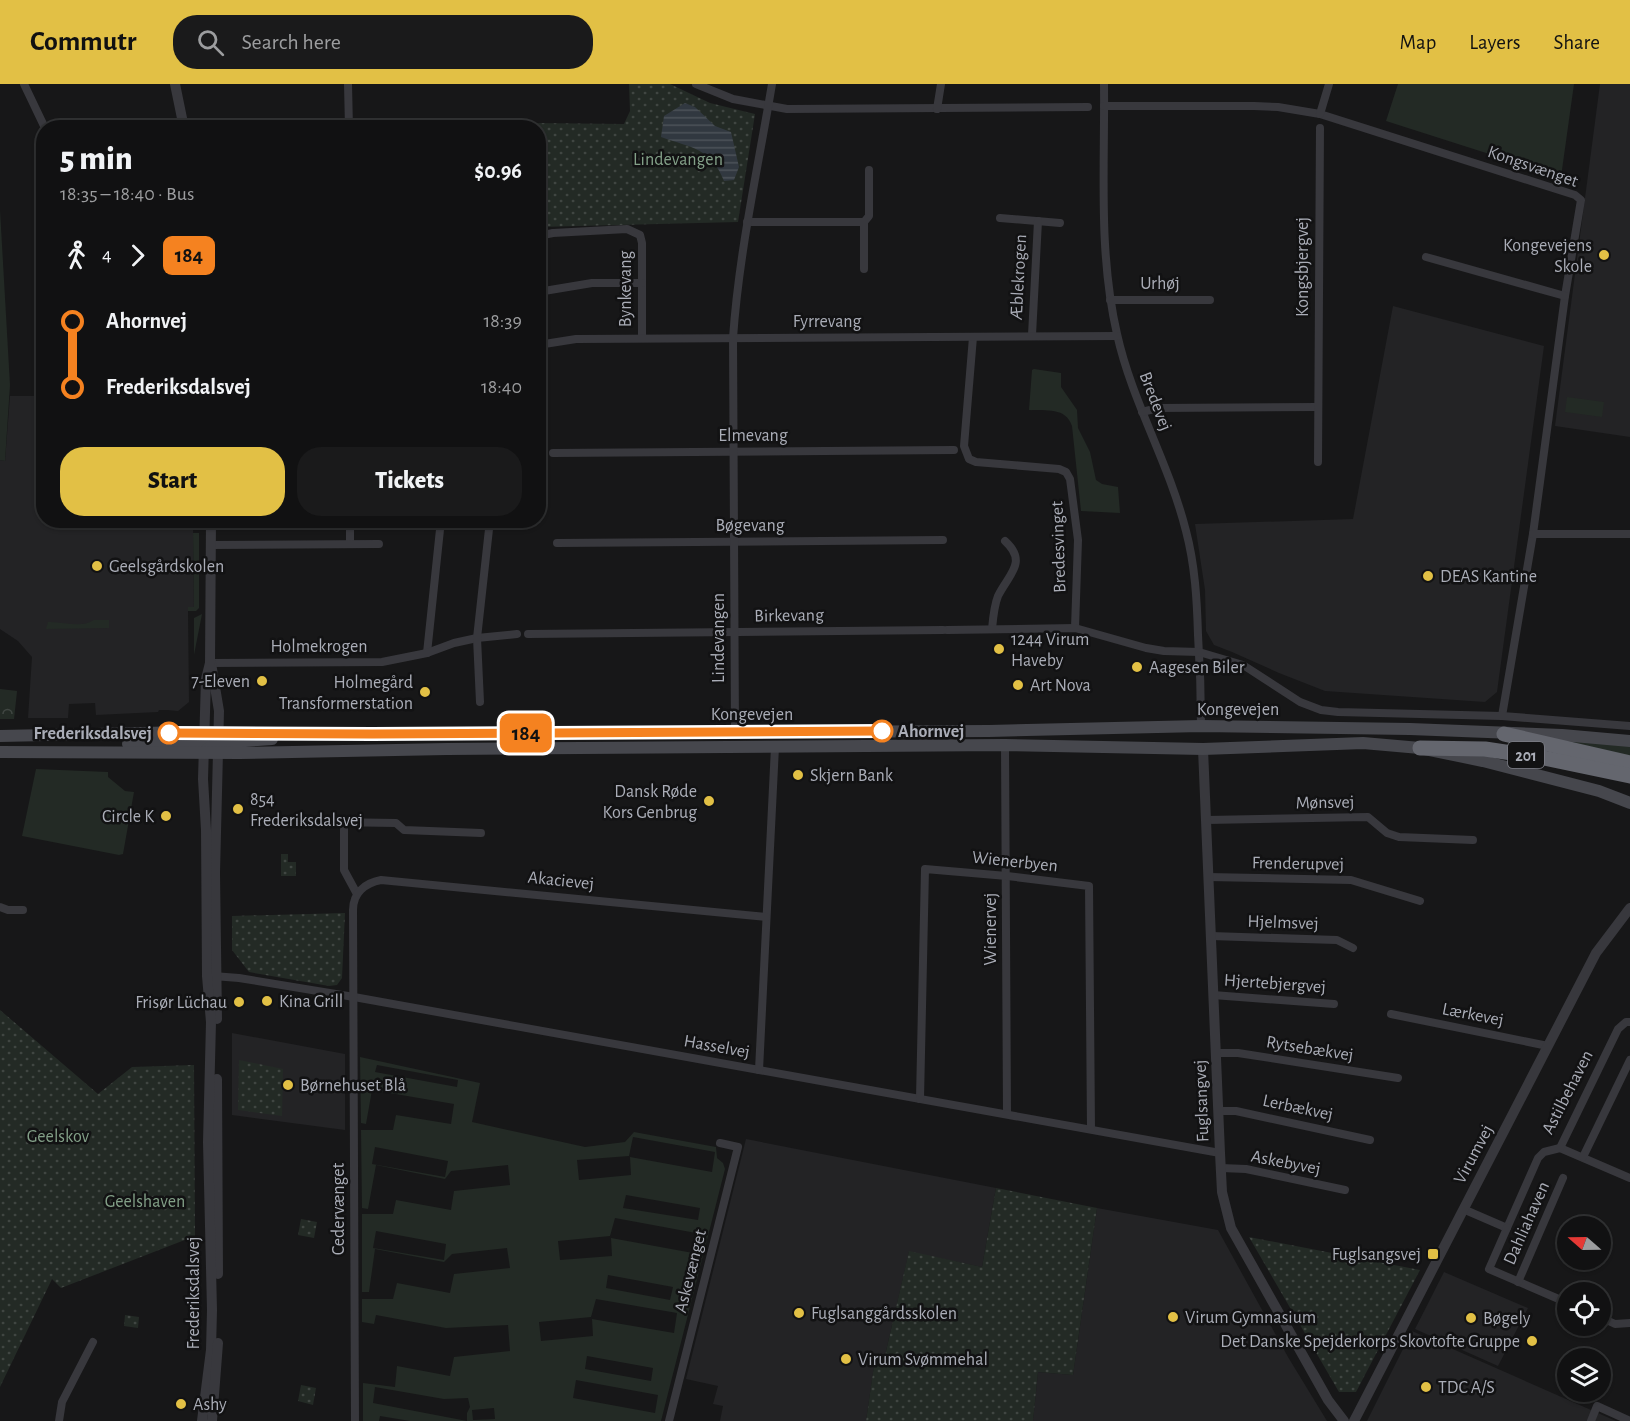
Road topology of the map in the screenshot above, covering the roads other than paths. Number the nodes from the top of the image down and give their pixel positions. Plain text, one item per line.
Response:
1 (24, 84) edge
2 (175, 84) edge
3 (348, 84) edge
4 (696, 84) edge
5 (772, 84) edge
6 (941, 84) edge
7 (1104, 84) edge
8 (1329, 84) edge
9 (1104, 106) junction
10 (768, 107) junction
11 (1088, 107) dead end
12 (937, 109) junction
13 (1320, 114) junction
14 (41, 120) edge
15 (182, 120) edge
16 (349, 120) edge
17 (1320, 128) dead end
18 (869, 170) dead end
19 (1000, 218) dead end
20 (1038, 221) junction
21 (747, 222) junction
22 (864, 222) junction
23 (1060, 223) dead end
24 (546, 234) edge
25 (1426, 257) dead end
26 (864, 269) dead end
27 (642, 284) junction
28 (546, 291) edge
29 (1565, 296) junction
30 (1110, 300) junction
31 (1210, 300) dead end
32 (1032, 335) junction
33 (1117, 336) junction
34 (973, 337) junction
35 (642, 338) junction
36 (733, 338) junction
37 (546, 344) edge
38 (1318, 407) junction
39 (1142, 412) junction
40 (954, 450) dead end
41 (734, 452) junction
42 (553, 453) dead end
43 (1318, 462) dead end
44 (211, 528) edge
45 (350, 528) edge
46 (440, 528) edge
47 (489, 528) edge
48 (1533, 534) junction
49 (1630, 534) edge
50 (943, 540) dead end
51 (734, 541) junction
52 (1005, 541) dead end
53 (557, 543) dead end
54 (350, 544) junction
55 (379, 544) dead end
56 (211, 545) junction
57 (1075, 628) junction
58 (992, 629) junction
59 (735, 632) junction
60 (517, 634) dead end
61 (528, 634) dead end
62 (477, 638) junction
63 (1199, 652) junction
64 (427, 653) junction
65 (210, 663) junction
66 (480, 702) dead end
67 (1502, 716) junction
68 (1201, 726) junction
69 (1630, 726) edge
70 (735, 732) junction
71 (1504, 734) junction
72 (0, 736) edge
73 (1630, 741) edge
74 (204, 743) junction
75 (218, 743) junction
76 (1005, 745) junction
77 (774, 747) junction
78 (1420, 748) junction
79 (1203, 749) junction
80 (0, 752) edge
81 (1630, 763) edge
82 (1630, 776) edge
83 (1630, 802) edge
84 (1207, 820) junction
85 (266, 821) dead end
86 (344, 822) junction
87 (482, 833) dead end
88 (1473, 840) dead end
89 (1007, 876) junction
90 (1208, 878) junction
91 (357, 894) junction
92 (1420, 901) dead end
93 (0, 907) edge
94 (1630, 908) edge
95 (23, 910) dead end
96 (766, 917) junction
97 (1211, 936) junction
98 (1353, 948) dead end
99 (212, 976) junction
100 (1213, 995) junction
101 (354, 998) junction
102 (1334, 1004) dead end
103 (1391, 1014) dead end
104 (1630, 1022) edge
105 (1548, 1046) junction
106 (1216, 1053) junction
107 (1630, 1060) edge
108 (759, 1070) junction
109 (1398, 1078) dead end
110 (920, 1099) junction
111 (1218, 1111) junction
112 (1007, 1114) junction
113 (1091, 1129) junction
114 (1370, 1140) dead end
115 (720, 1143) dead end
116 (1560, 1148) junction
117 (1220, 1153) junction
118 (1583, 1157) junction
119 (1221, 1168) junction
120 (1563, 1178) dead end
121 (1630, 1178) edge
122 (1345, 1190) dead end
123 (1462, 1209) junction
124 (1507, 1228) junction
125 (1518, 1282) junction
126 (1557, 1298) edge
127 (1611, 1322) edge
128 (1630, 1323) edge
129 (93, 1342) dead end
130 (58, 1421) edge
131 (202, 1421) edge
132 (212, 1421) edge
133 (355, 1421) edge
134 (669, 1421) edge
135 (1344, 1421) edge
136 (1354, 1421) edge
137 (1591, 1421) edge
138 (1630, 1421) edge

1 - 14 street
2 - 15 street
3 - 16 street
4 - 10 street
5 - 10 street, Lindevangen
6 - 12 street
7 - 9 street, Bredevej
8 - 13 street
9 - 13 street, Kongsvænget
9 - 30 street, Bredevej
10 - 12 street
10 - 21 street, Lindevangen
11 - 12 street
13 - 29 street, Kongsvænget
17 - 38 street, Kongsbjergvej
18 - 22 street
19 - 20 street, Æblekrogen
20 - 23 street, Æblekrogen
20 - 32 street, Æblekrogen
21 - 22 street
21 - 36 street, Lindevangen
22 - 26 street
24 - 27 street, Bynkevang
25 - 29 street
27 - 28 street
27 - 35 street, Bynkevang
29 - 48 street, Kongsvænget
30 - 31 street, Urhøj
30 - 33 street, Bredevej
32 - 33 street, Fyrrevang
32 - 34 street, Fyrrevang
33 - 39 street, Bredevej
34 - 36 street, Fyrrevang
34 - 57 street, Bredesvinget
35 - 36 street, Fyrrevang
35 - 37 street, Fyrrevang
36 - 41 street, Lindevangen
38 - 39 street
38 - 43 street, Kongsbjergvej
39 - 63 street, Bredevej
40 - 41 street, Elmevang
41 - 42 street, Elmevang
41 - 51 street, Lindevangen
44 - 56 street
45 - 54 street
46 - 64 street
47 - 62 street
48 - 49 street
48 - 67 street, Kongsvænget
50 - 51 street, Bøgevang
51 - 53 street, Bøgevang
51 - 59 street, Lindevangen
52 - 58 street
54 - 55 street
54 - 56 street
56 - 65 street
57 - 58 street
57 - 63 street
58 - 59 street, Birkevang
59 - 61 street, Birkevang
59 - 70 street, Lindevangen
60 - 62 street, Holmekrogen
62 - 64 street, Holmekrogen
62 - 66 street
63 - 67 street, Kongevejen
63 - 68 street, Bredevej
64 - 65 street, Holmekrogen
65 - 74 street, Frederiksdalsvej
65 - 75 street, Frederiksdalsvej
67 - 69 street, Kongevejen
68 - 70 main road, Kongevejen / 201
68 - 71 main road, Kongevejen / 201
70 - 75 main road, Kongevejen / 201
71 - 73 main road, 201
71 - 81 highway, 201
72 - 74 main road, Kongevejen / 201
74 - 75 main road, Kongevejen / 201
74 - 75 main road, Kongevejen / 201
74 - 80 main road, Kongevejen / 201
74 - 99 street, Frederiksdalsvej
75 - 77 main road, Kongevejen / 201
75 - 99 street, Frederiksdalsvej
76 - 77 main road, Kongevejen / 201
76 - 79 main road, Kongevejen / 201
76 - 89 street, Wienervej
77 - 96 street
78 - 79 main road, Kongevejen / 201
78 - 82 highway, 201
78 - 83 main road, 201
79 - 84 street, Fuglsangvej
84 - 88 street, Mønsvej
84 - 90 street, Fuglsangvej
85 - 86 street
86 - 87 street
86 - 91 street
89 - 110 street, Wienerbyen
89 - 112 street, Wienervej
89 - 113 street, Wienerbyen
90 - 92 street, Frenderupvej
90 - 97 street, Fuglsangvej
91 - 96 street, Akacievej
91 - 101 street
93 - 95 street
94 - 105 street, Virumvej
96 - 108 street
97 - 98 street, Hjelmsvej
97 - 100 street, Fuglsangvej
99 - 101 street, Hasselvej
99 - 131 street, Frederiksdalsvej
99 - 132 street, Frederiksdalsvej
100 - 102 street, Hjertebjergvej
100 - 106 street, Fuglsangvej
101 - 108 street, Hasselvej
101 - 133 street, Cedervænget
103 - 105 street, Lærkevej
104 - 116 street, Astilbehaven
105 - 123 street, Virumvej
106 - 109 street, Rytsebækvej
106 - 111 street, Fuglsangvej
107 - 118 street
108 - 110 street, Hasselvej
110 - 112 street, Hasselvej
111 - 114 street, Lerbækvej
111 - 117 street, Fuglsangvej
112 - 113 street, Hasselvej
113 - 117 street, Hasselvej
115 - 134 street, Askevænget
116 - 118 street
116 - 124 street, Astilbehaven
117 - 119 street, Fuglsangvej
118 - 121 street
119 - 122 street, Askebyvej
119 - 135 street, Fuglsangvej
120 - 125 street, Dahliahaven
123 - 124 street
123 - 136 street, Virumvej
124 - 125 street, Dahliahaven
125 - 126 street, Dahliahaven
127 - 128 street
129 - 130 street
137 - 138 street

